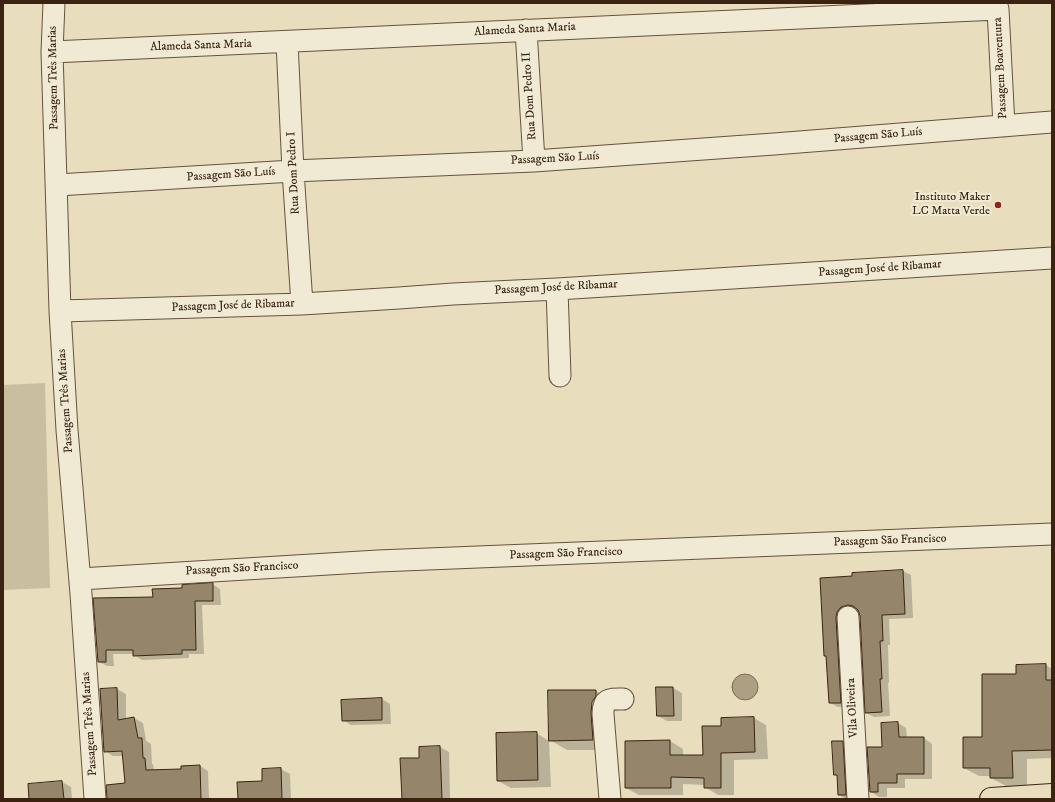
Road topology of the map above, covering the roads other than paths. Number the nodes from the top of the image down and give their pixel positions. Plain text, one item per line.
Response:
1 (54, 3) edge
2 (998, 9) joint
3 (526, 30) junction
4 (287, 42) junction
5 (52, 52) junction
6 (1052, 122) edge
7 (1004, 126) junction
8 (534, 161) junction
9 (293, 171) junction
10 (57, 185) junction
11 (1052, 258) edge
12 (557, 289) junction
13 (302, 304) junction
14 (60, 311) junction
15 (560, 376) dead end
16 (1052, 534) edge
17 (80, 579) junction
18 (848, 617) dead end
19 (623, 699) dead end
20 (1052, 795) edge
21 (95, 799) edge
22 (610, 799) edge
23 (858, 799) edge
24 (991, 799) edge

1 - 5 street, Passagem Três Marias
2 - 3 street, Alameda Santa Maria
2 - 7 street, Passagem Boaventura
3 - 4 street, Alameda Santa Maria
3 - 8 street, Rua Dom Pedro II
4 - 5 street, Alameda Santa Maria
4 - 9 street, Rua Dom Pedro I
5 - 10 street, Passagem Três Marias
6 - 7 street, Passagem São Luís
7 - 8 street, Passagem São Luís
8 - 9 street, Passagem São Luís
9 - 10 street, Passagem São Luís
9 - 13 street, Rua Dom Pedro I
10 - 14 street, Passagem Três Marias
11 - 12 street, Passagem José de Ribamar
12 - 13 street, Passagem José de Ribamar
12 - 15 street
13 - 14 street, Passagem José de Ribamar
14 - 17 street, Passagem Três Marias
16 - 17 street, Passagem São Francisco
17 - 21 street, Passagem Três Marias
18 - 23 street, Vila Oliveira
19 - 22 street
20 - 24 main road

